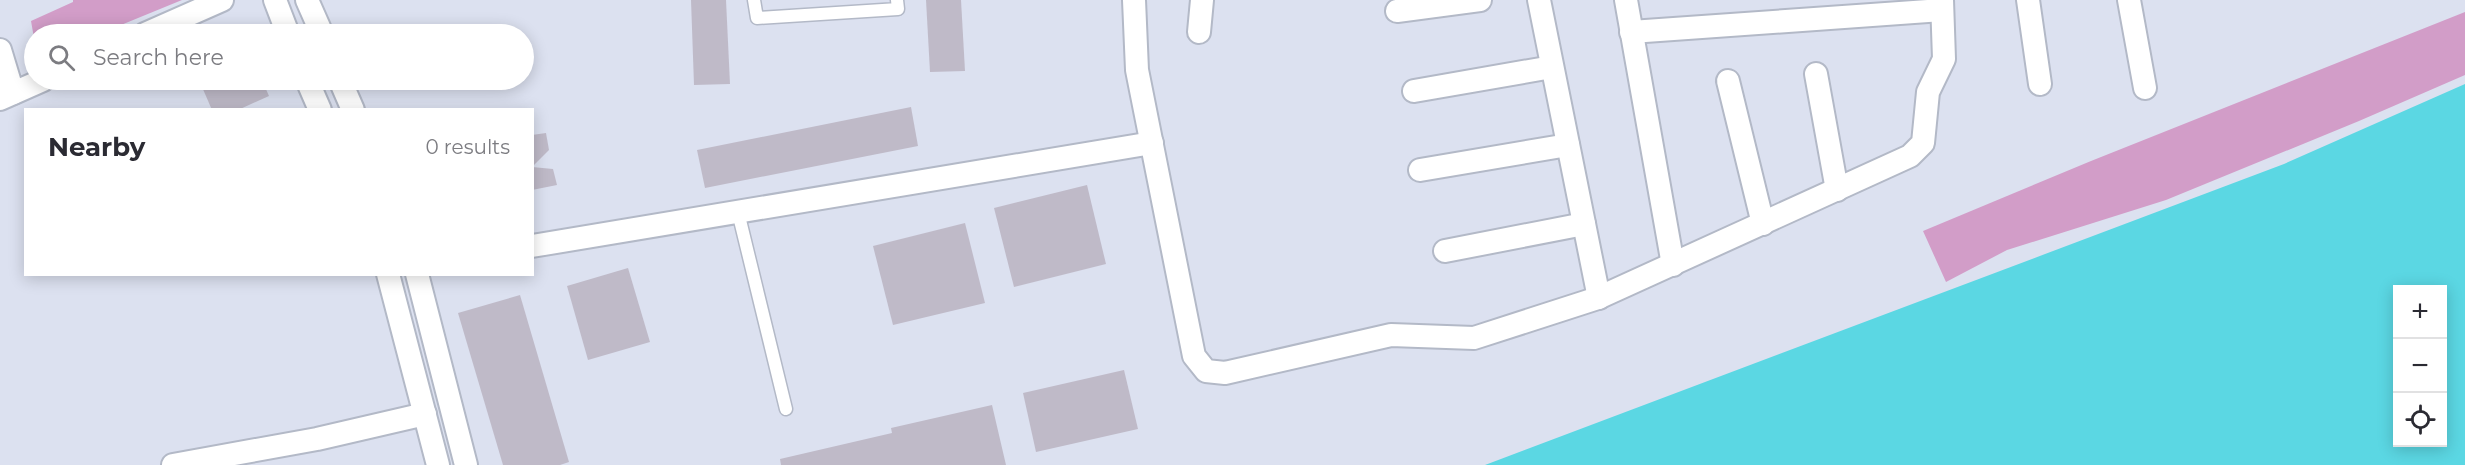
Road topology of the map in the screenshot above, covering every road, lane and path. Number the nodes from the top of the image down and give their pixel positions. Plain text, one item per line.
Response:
1 (222, 0) edge
2 (275, 0) edge
3 (308, 0) edge
4 (754, 0) edge
5 (897, 0) edge
6 (1134, 0) edge
7 (1202, 0) edge
8 (1480, 0) edge
9 (1539, 0) edge
10 (1626, 0) edge
11 (2028, 0) edge
12 (2129, 0) edge
13 (1942, 5) edge
14 (1397, 11) dead end
15 (168, 24) edge
16 (284, 24) edge
17 (318, 24) edge
18 (1199, 32) dead end
19 (1631, 32) junction
20 (0, 50) edge
21 (1552, 67) junction
22 (1816, 74) dead end
23 (1728, 81) dead end
24 (2040, 84) dead end
25 (24, 88) edge
26 (2145, 88) dead end
27 (311, 90) edge
28 (344, 90) edge
29 (1414, 91) dead end
30 (7, 96) edge
31 (319, 108) edge
32 (352, 108) edge
33 (1152, 143) junction
34 (1568, 145) junction
35 (1420, 170) dead end
36 (1837, 190) junction
37 (738, 212) junction
38 (1584, 224) junction
39 (1763, 224) junction
40 (534, 246) edge
41 (1445, 251) dead end
42 (1673, 265) junction
43 (389, 276) edge
44 (418, 276) edge
45 (1599, 298) junction
46 (786, 409) dead end
47 (425, 414) junction
48 (173, 465) edge
49 (438, 465) edge
50 (466, 465) edge

1 - 15 street
2 - 16 street
3 - 17 street
4 - 5 lane
6 - 33 street
7 - 18 street
8 - 14 street
9 - 21 street
10 - 19 street
11 - 24 street
12 - 26 street
13 - 19 street
13 - 36 street
19 - 42 street
20 - 30 street
21 - 29 street
21 - 34 street
22 - 36 street
23 - 39 street
25 - 30 street
27 - 31 street
28 - 32 street
33 - 37 street
33 - 45 street
34 - 35 street
34 - 38 street
36 - 39 street
37 - 40 street
37 - 46 lane
38 - 41 street
38 - 45 street
39 - 42 street
42 - 45 street
43 - 47 street
44 - 50 street
47 - 48 street
47 - 49 street

